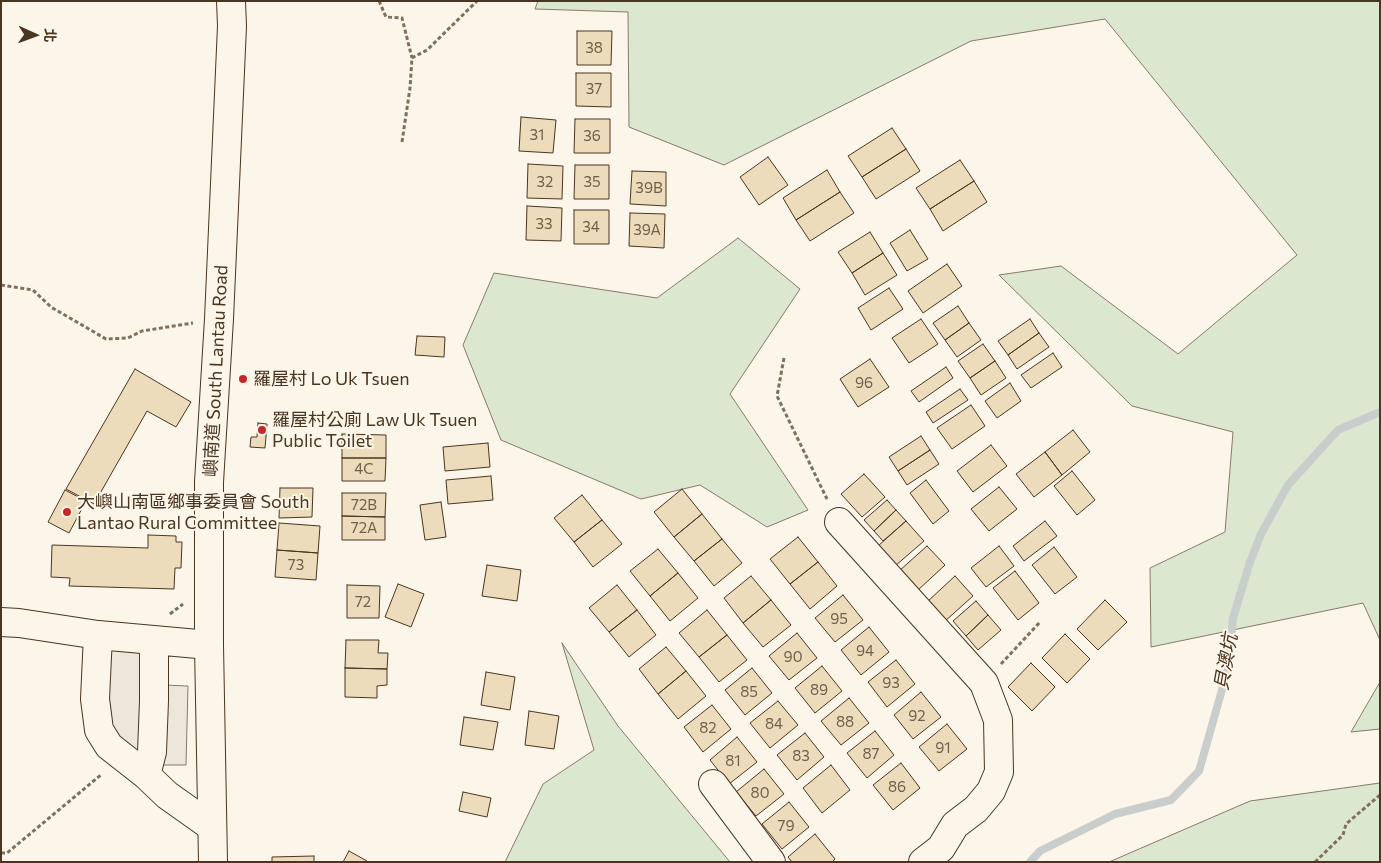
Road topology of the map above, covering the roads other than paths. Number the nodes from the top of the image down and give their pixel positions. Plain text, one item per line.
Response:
1 (231, 1) edge
2 (839, 522) road end
3 (1, 622) edge
4 (98, 634) junction
5 (154, 640) junction
6 (209, 645) junction
7 (146, 775) junction
8 (713, 784) dead end
9 (212, 827) junction
10 (213, 862) edge
11 (770, 862) edge
12 (923, 862) edge

1 - 6 main road, 嶼南道 South Lantau Road
2 - 12 main road
3 - 4 main road
4 - 5 main road
4 - 7 main road
5 - 6 main road
5 - 7 main road
6 - 9 main road, 嶼南道 South Lantau Road
7 - 9 main road
8 - 11 main road
9 - 10 main road, 嶼南道 South Lantau Road

